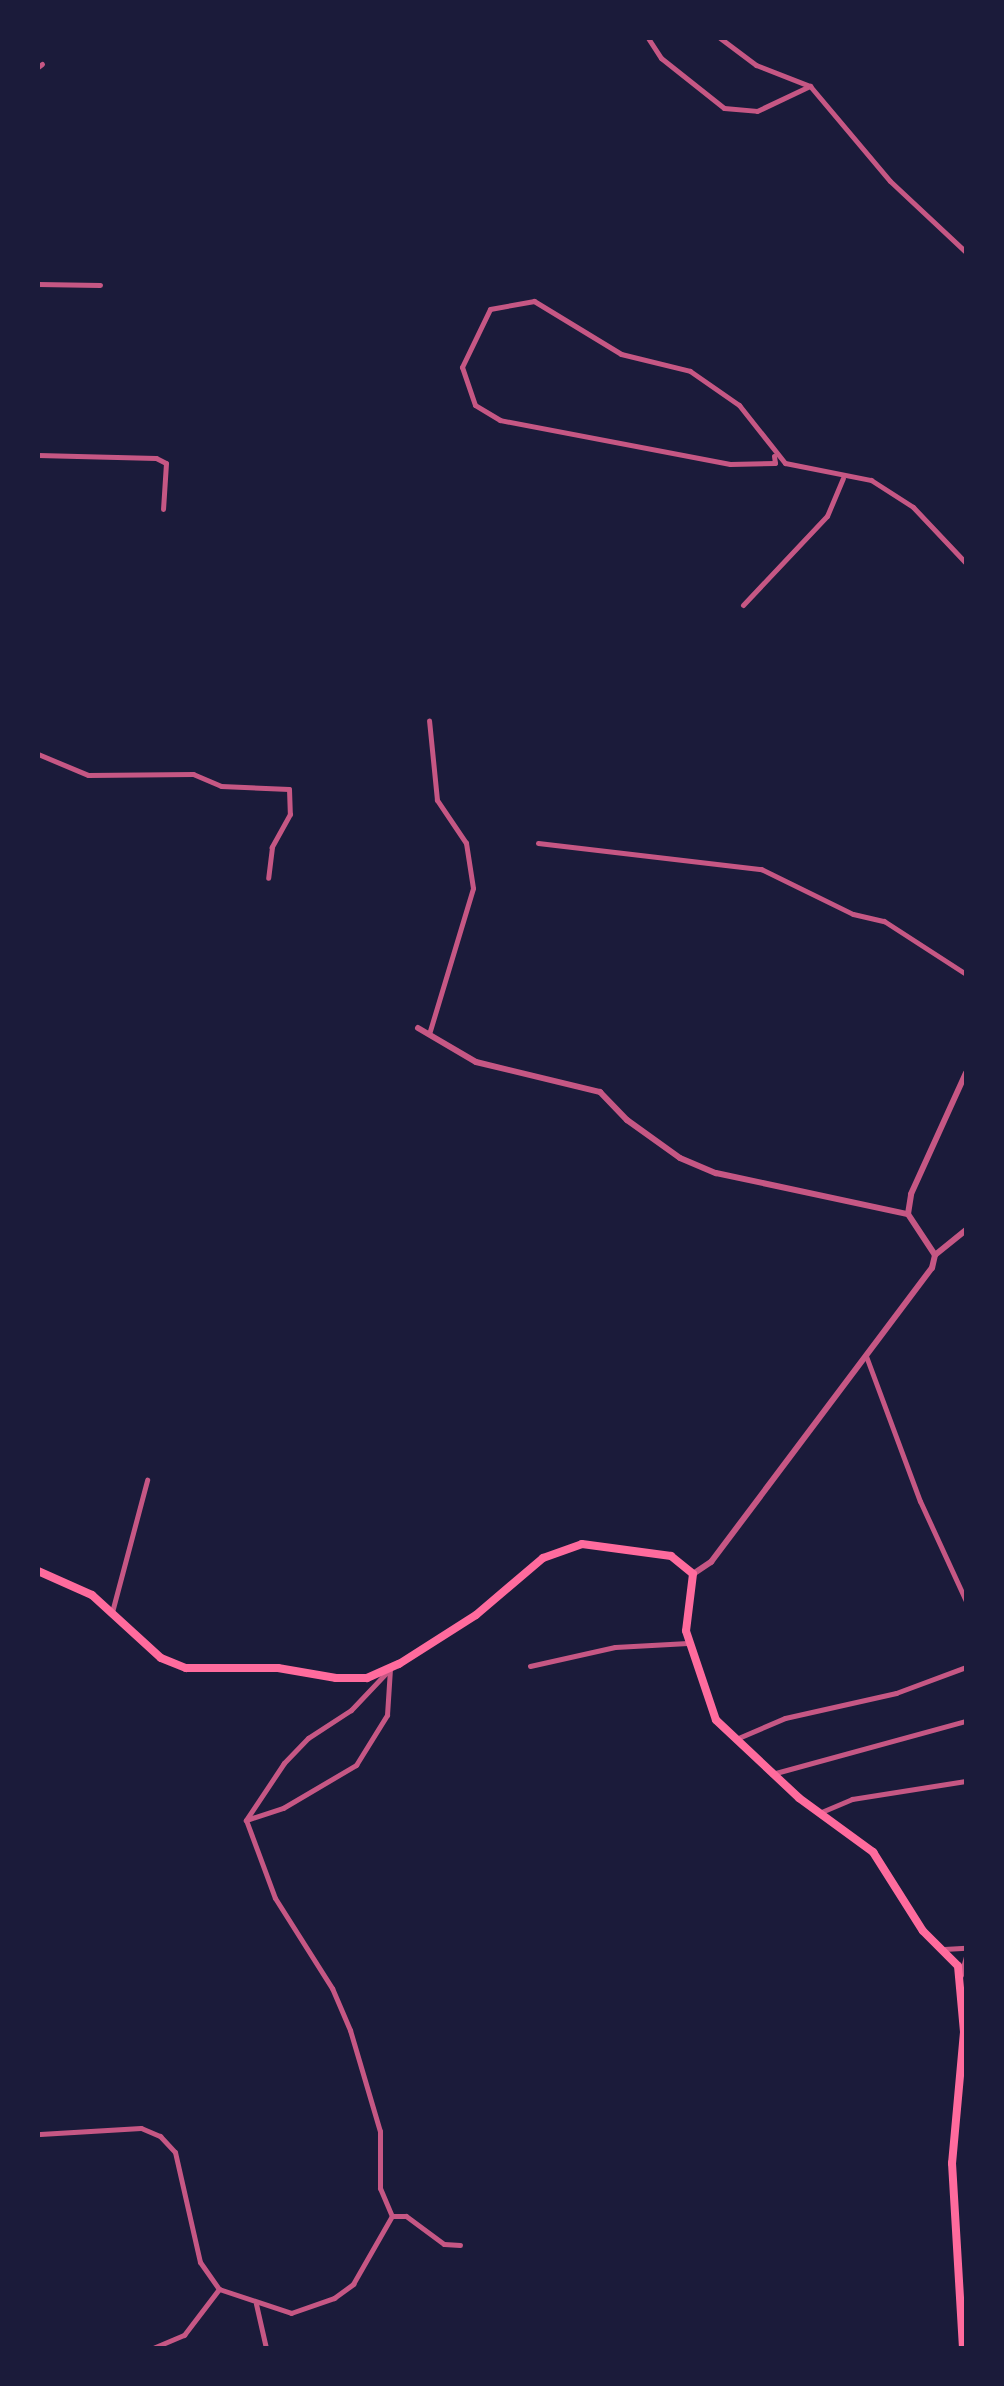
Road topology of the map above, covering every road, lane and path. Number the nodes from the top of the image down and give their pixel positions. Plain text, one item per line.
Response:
1 (648, 38) edge
2 (720, 38) edge
3 (810, 86) junction
4 (966, 252) edge
5 (38, 284) edge
6 (100, 286) dead end
7 (38, 455) edge
8 (774, 456) junction
9 (843, 478) junction
10 (164, 510) dead end
11 (966, 564) edge
12 (743, 605) dead end
13 (429, 720) dead end
14 (38, 754) edge
15 (538, 843) dead end
16 (268, 878) dead end
17 (966, 974) edge
18 (418, 1028) dead end
19 (429, 1034) junction
20 (966, 1073) edge
21 (908, 1214) junction
22 (966, 1230) edge
23 (936, 1254) junction
24 (866, 1356) junction
25 (148, 1480) dead end
26 (38, 1570) edge
27 (693, 1574) junction
28 (966, 1601) edge
29 (112, 1612) junction
30 (688, 1642) junction
31 (530, 1666) dead end
32 (390, 1668) junction
33 (966, 1668) edge
34 (966, 1720) edge
35 (736, 1740) junction
36 (772, 1774) junction
37 (966, 1781) edge
38 (818, 1814) junction
39 (246, 1820) junction
40 (966, 1948) edge
41 (940, 1949) junction
42 (966, 1956) edge
43 (960, 1978) junction
44 (40, 2134) dead end
45 (392, 2216) junction
46 (460, 2245) dead end
47 (964, 2263) edge
48 (219, 2289) junction
49 (256, 2304) junction
50 (153, 2348) edge
51 (266, 2348) edge
52 (963, 2348) edge

1 - 3 street
2 - 3 street
3 - 4 street
5 - 6 street
7 - 10 street
8 - 8 street
8 - 9 street
9 - 11 street
9 - 12 street
13 - 19 street
14 - 16 street
15 - 17 street
18 - 19 street
19 - 21 street
20 - 21 street
21 - 23 street
22 - 23 street
23 - 24 street
24 - 27 street
24 - 28 street
25 - 29 street
26 - 29 main road
27 - 30 main road
27 - 32 main road
29 - 32 main road
30 - 31 street
30 - 35 main road
32 - 39 street
32 - 39 street
33 - 35 street
34 - 36 street
35 - 36 main road
36 - 38 main road
37 - 38 street
38 - 41 main road
39 - 45 street
40 - 41 street
41 - 43 main road
42 - 43 street
43 - 47 main road
44 - 48 street
45 - 46 street
45 - 49 street
47 - 52 main road
48 - 49 street
48 - 50 street
49 - 51 street

